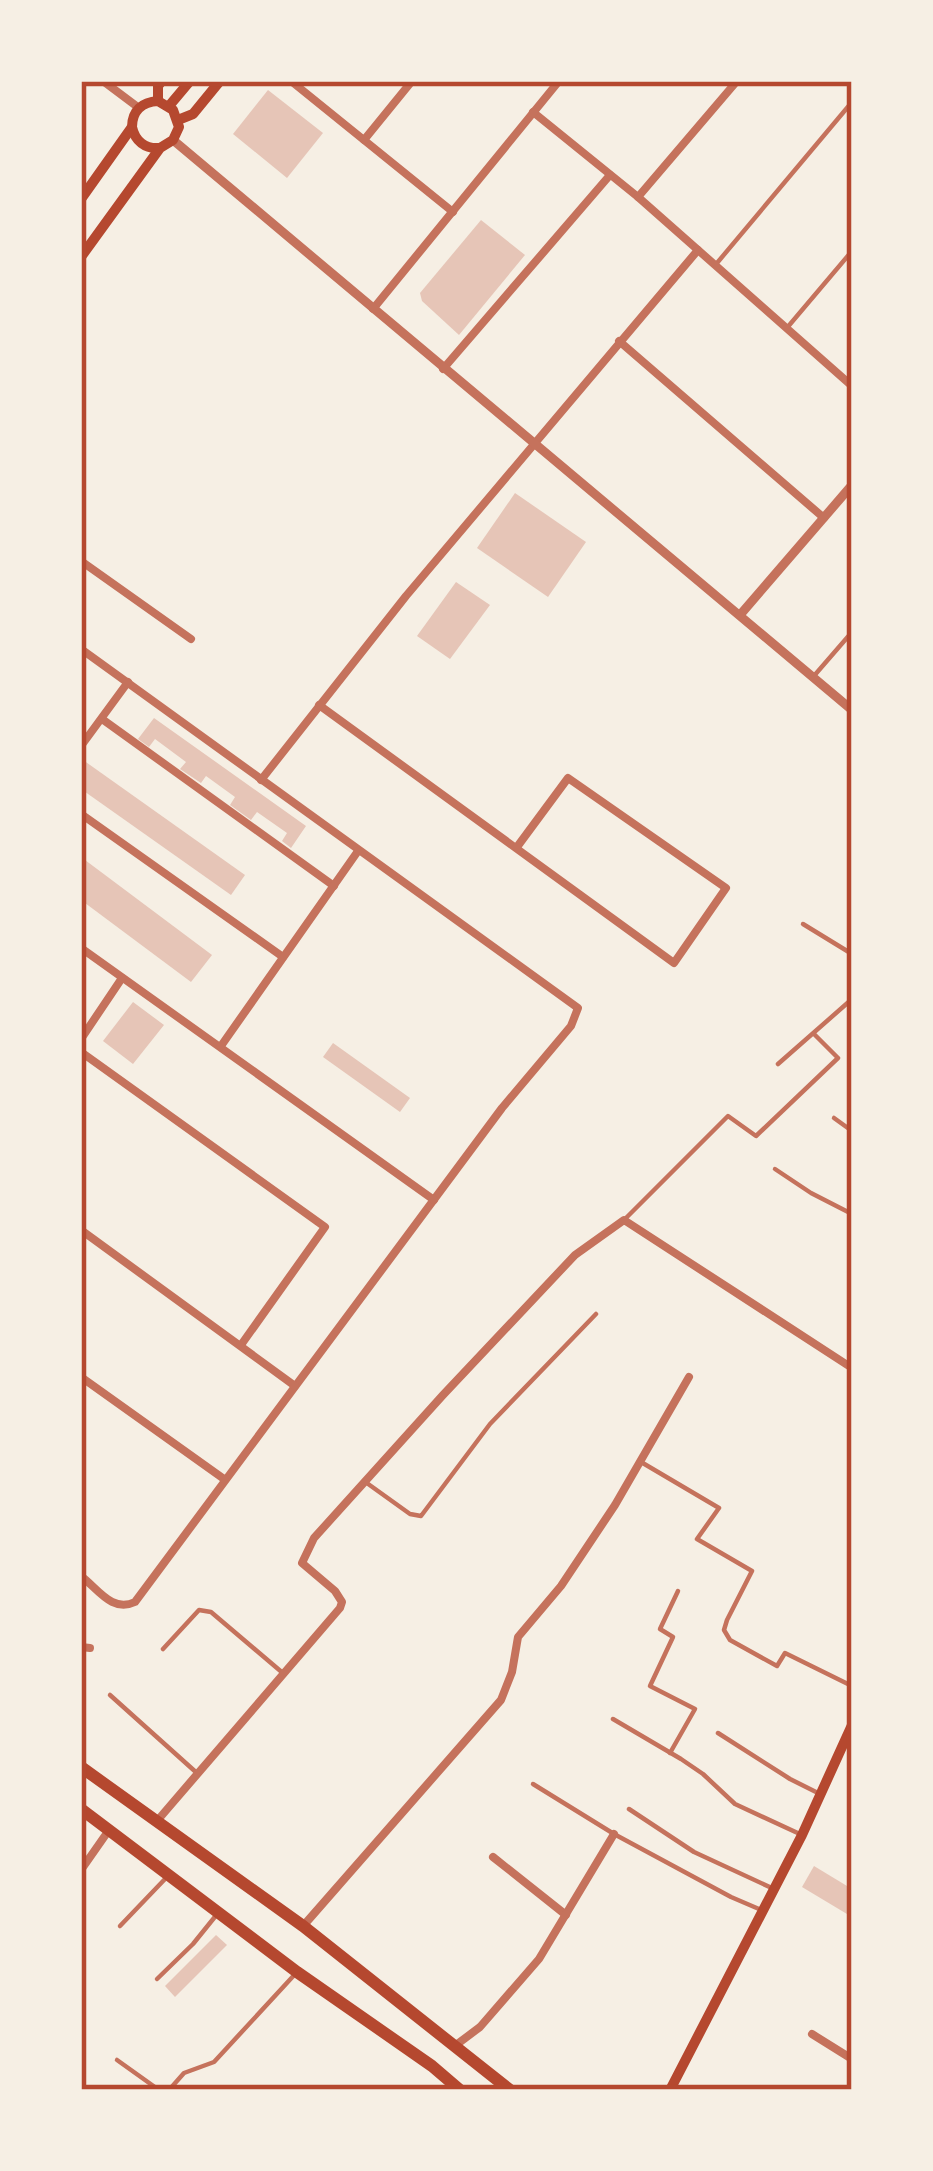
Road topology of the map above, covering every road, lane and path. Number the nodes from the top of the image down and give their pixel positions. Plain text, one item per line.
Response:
1 (104, 81) edge
2 (162, 81) edge
3 (190, 81) edge
4 (220, 81) edge
5 (291, 81) edge
6 (412, 81) edge
7 (559, 81) edge
8 (737, 81) edge
9 (852, 102) edge
10 (163, 104) junction
11 (139, 108) junction
12 (533, 112) junction
13 (178, 120) junction
14 (132, 127) junction
15 (173, 140) junction
16 (364, 140) junction
17 (160, 148) junction
18 (610, 175) junction
19 (82, 194) edge
20 (638, 197) junction
21 (453, 212) junction
22 (698, 250) junction
23 (852, 251) edge
24 (81, 257) edge
25 (716, 265) junction
26 (373, 308) junction
27 (786, 329) junction
28 (620, 341) junction
29 (443, 369) junction
30 (852, 386) edge
31 (533, 443) junction
32 (852, 485) edge
33 (824, 518) junction
34 (81, 561) edge
35 (740, 615) junction
36 (852, 632) edge
37 (191, 639) dead end
38 (81, 649) edge
39 (813, 677) junction
40 (128, 682) junction
41 (319, 705) junction
42 (852, 710) edge
43 (102, 719) junction
44 (81, 746) edge
45 (261, 780) junction
46 (81, 814) edge
47 (517, 848) junction
48 (358, 851) junction
49 (334, 886) junction
50 (803, 924) dead end
51 (81, 948) edge
52 (852, 954) edge
53 (283, 957) junction
54 (122, 978) junction
55 (852, 999) edge
56 (814, 1034) junction
57 (81, 1040) edge
58 (220, 1046) junction
59 (81, 1052) edge
60 (778, 1064) dead end
61 (834, 1118) dead end
62 (852, 1131) edge
63 (775, 1169) dead end
64 (434, 1200) junction
65 (852, 1214) edge
66 (624, 1220) junction
67 (81, 1230) edge
68 (596, 1315) dead end
69 (241, 1345) junction
70 (852, 1368) edge
71 (81, 1377) edge
72 (688, 1377) dead end
73 (296, 1386) junction
74 (641, 1462) junction
75 (224, 1479) junction
76 (364, 1480) junction
77 (81, 1576) edge
78 (678, 1591) dead end
79 (163, 1649) dead end
80 (284, 1674) junction
81 (852, 1686) edge
82 (110, 1696) dead end
83 (613, 1719) dead end
84 (852, 1725) edge
85 (718, 1733) dead end
86 (670, 1754) junction
87 (81, 1767) edge
88 (198, 1774) junction
89 (533, 1784) dead end
90 (820, 1794) junction
91 (81, 1809) edge
92 (629, 1809) dead end
93 (157, 1822) junction
94 (109, 1830) junction
95 (614, 1834) junction
96 (802, 1835) junction
97 (493, 1857) dead end
98 (81, 1870) edge
99 (169, 1875) junction
100 (774, 1889) junction
101 (763, 1910) junction
102 (218, 1912) junction
103 (566, 1915) junction
104 (120, 1926) dead end
105 (303, 1926) junction
106 (297, 1972) junction
107 (157, 1979) dead end
108 (812, 2034) dead end
109 (456, 2045) junction
110 (852, 2059) edge
111 (117, 2060) dead end
112 (159, 2090) edge
113 (169, 2090) edge
114 (460, 2090) edge
115 (510, 2090) edge
116 (670, 2090) edge

1 - 11 street
2 - 10 main road
3 - 10 main road
4 - 13 main road
5 - 16 street
6 - 16 street
7 - 12 street
8 - 20 street
9 - 25 lane
10 - 11 main road
10 - 13 main road
11 - 14 main road
12 - 18 street
12 - 21 street
13 - 15 main road
14 - 17 main road
14 - 19 main road
15 - 17 main road
15 - 26 street
16 - 21 street
17 - 24 main road
18 - 20 street
18 - 29 street
20 - 22 street
21 - 26 street
22 - 25 street
22 - 28 street
23 - 27 lane
25 - 27 street
26 - 29 street
27 - 30 street
28 - 31 street
28 - 33 street
29 - 31 street
31 - 35 street
31 - 41 street
32 - 33 street
33 - 35 street
34 - 37 street
35 - 39 street
36 - 39 lane
38 - 40 street
39 - 42 street
40 - 43 street
40 - 45 street
41 - 45 street
41 - 47 street
43 - 44 street
43 - 49 street
45 - 48 street
46 - 53 street
47 - 47 street
48 - 49 street
48 - 64 street
49 - 53 street
50 - 52 lane
51 - 54 street
53 - 58 street
54 - 57 street
54 - 58 street
55 - 56 lane
56 - 60 lane
56 - 66 lane
58 - 64 street
59 - 69 street
61 - 62 lane
63 - 65 lane
64 - 73 street
66 - 70 street
66 - 76 street
67 - 69 street
68 - 76 lane
69 - 73 street
71 - 75 street
72 - 74 street
73 - 75 street
74 - 81 lane
74 - 105 street
75 - 77 street
76 - 80 street
78 - 86 lane
79 - 80 lane
80 - 88 street
82 - 88 lane
83 - 86 lane
84 - 90 main road
85 - 90 lane
86 - 96 lane
87 - 93 main road
88 - 93 street
89 - 95 lane
90 - 96 main road
91 - 94 main road
92 - 100 lane
93 - 105 main road
94 - 98 street
94 - 99 main road
95 - 101 lane
95 - 103 street
96 - 100 main road
97 - 103 street
99 - 102 main road
99 - 104 lane
100 - 101 main road
101 - 116 main road
102 - 106 main road
102 - 107 lane
103 - 109 street
105 - 109 main road
106 - 113 lane
106 - 114 main road
108 - 110 street
109 - 115 main road
111 - 112 lane

